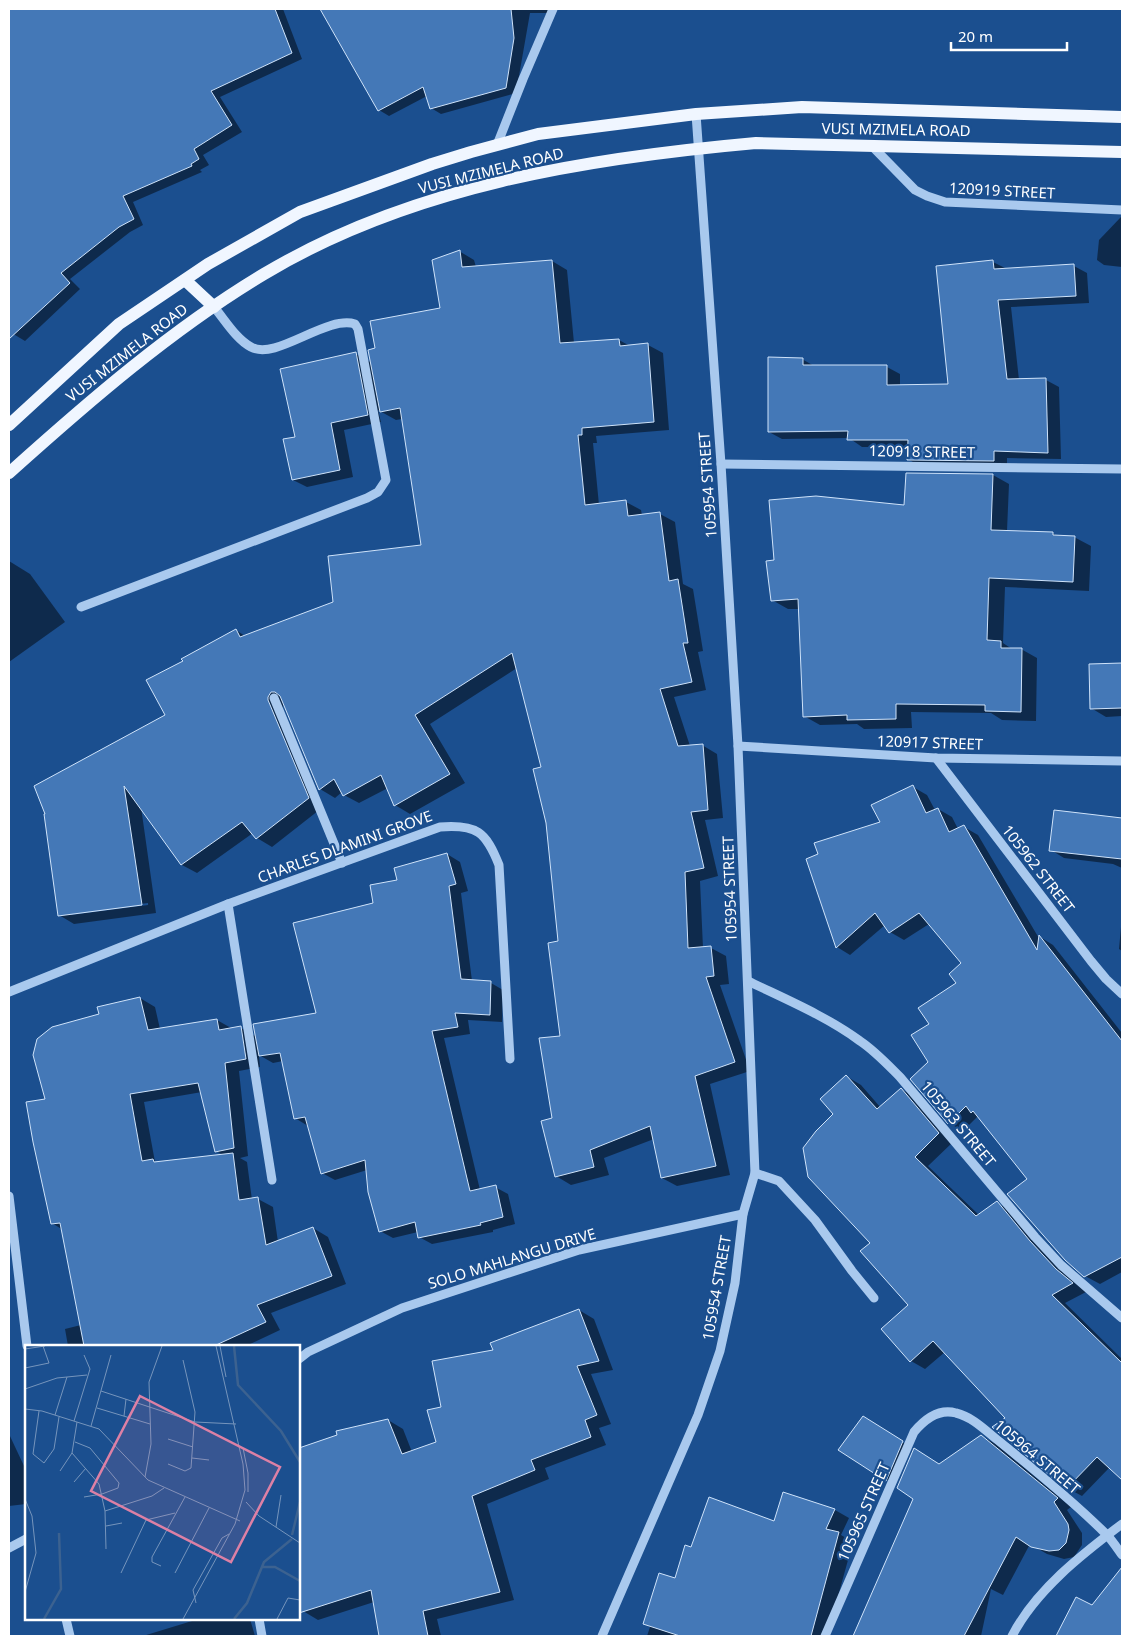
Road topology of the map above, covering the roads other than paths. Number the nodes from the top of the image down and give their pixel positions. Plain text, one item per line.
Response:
1 (553, 9) edge
2 (696, 114) junction
3 (1122, 117) edge
4 (497, 145) junction
5 (871, 145) junction
6 (699, 148) junction
7 (1122, 152) edge
8 (1122, 210) edge
9 (185, 280) junction
10 (214, 307) junction
11 (9, 425) edge
12 (721, 464) junction
13 (1122, 469) edge
14 (9, 473) edge
15 (81, 607) dead end
16 (274, 698) dead end
17 (738, 746) junction
18 (936, 758) junction
19 (1122, 761) edge
20 (342, 863) junction
21 (228, 904) junction
22 (748, 980) junction
23 (9, 992) edge
24 (1122, 994) edge
25 (510, 1059) dead end
26 (755, 1173) junction
27 (272, 1180) dead end
28 (9, 1196) edge
29 (743, 1214) junction
30 (874, 1298) dead end
31 (1122, 1318) edge
32 (27, 1345) edge
33 (300, 1357) edge
34 (943, 1412) joint
35 (1122, 1524) edge
36 (1107, 1535) junction
37 (25, 1540) edge
38 (9, 1548) edge
39 (1122, 1556) edge
40 (66, 1620) edge
41 (259, 1620) edge
42 (70, 1636) edge
43 (262, 1636) edge
44 (602, 1636) edge
45 (825, 1636) edge
46 (1012, 1636) edge

1 - 4 street
2 - 3 main road, VUSI MZIMELA ROAD
2 - 4 main road, VUSI MZIMELA ROAD
2 - 6 street, 105954 STREET
4 - 9 main road, VUSI MZIMELA ROAD
5 - 6 main road, VUSI MZIMELA ROAD
5 - 7 main road, VUSI MZIMELA ROAD
5 - 8 street, 120919 STREET
6 - 10 main road, VUSI MZIMELA ROAD
6 - 12 street, 105954 STREET
9 - 10 main road
9 - 11 main road, VUSI MZIMELA ROAD
10 - 14 main road, VUSI MZIMELA ROAD
10 - 15 street
12 - 13 street, 120918 STREET
12 - 17 street, 105954 STREET
16 - 20 street
17 - 18 street, 120917 STREET
17 - 22 street, 105954 STREET
18 - 19 street, 120917 STREET
18 - 24 street, 105962 STREET
20 - 21 street, CHARLES DLAMINI GROVE
20 - 25 street, CHARLES DLAMINI GROVE
21 - 23 street, CHARLES DLAMINI GROVE
21 - 27 street
22 - 26 street, 105954 STREET
22 - 31 street, 105963 STREET
26 - 29 street, 105954 STREET
26 - 30 street
28 - 32 street
29 - 33 street, SOLO MAHLANGU DRIVE
29 - 44 street, 105954 STREET
34 - 36 street, 105964 STREET
34 - 45 street, 105965 STREET
35 - 36 street
36 - 39 street, 105964 STREET
36 - 46 street
37 - 38 street
40 - 42 street
41 - 43 street

